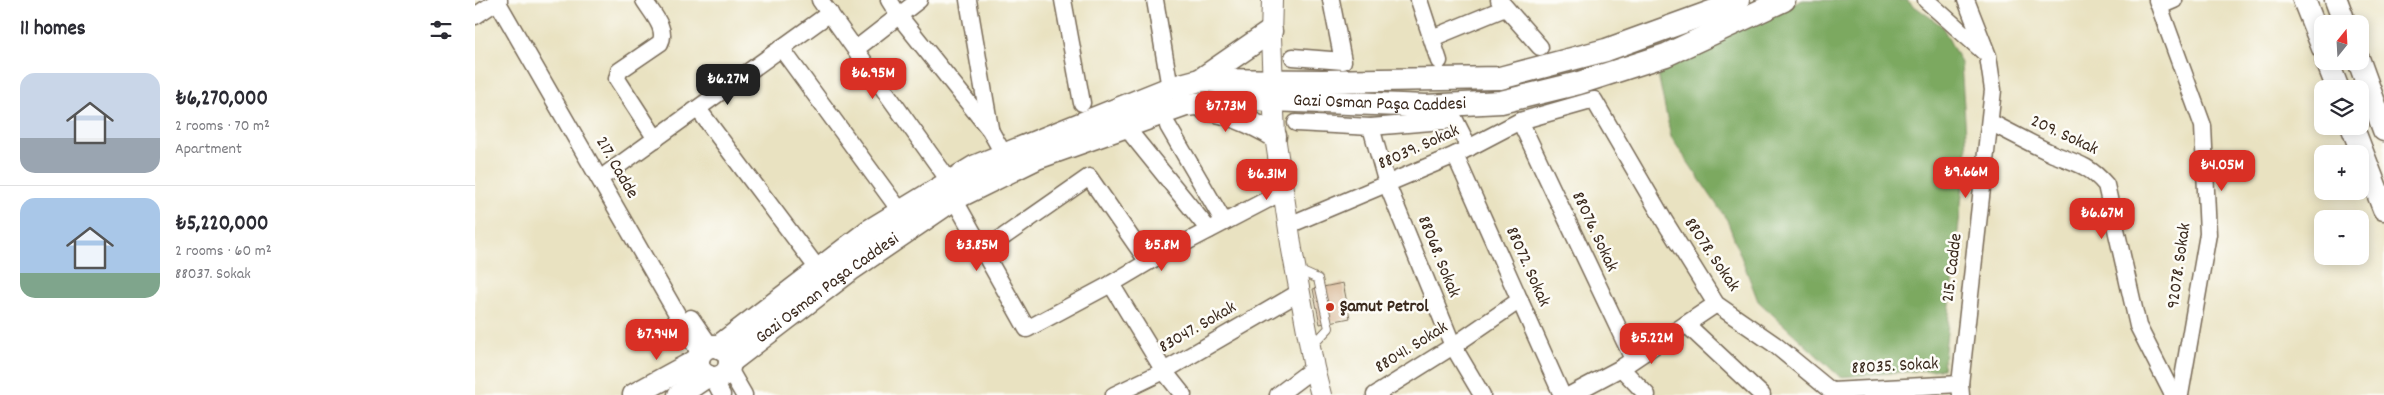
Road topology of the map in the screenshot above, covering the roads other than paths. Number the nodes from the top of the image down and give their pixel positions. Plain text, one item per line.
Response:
1 (501, 0) edge
2 (643, 0) edge
3 (889, 0) edge
4 (919, 0) edge
5 (968, 0) edge
6 (1063, 0) edge
7 (1155, 0) edge
8 (1331, 0) edge
9 (1419, 0) edge
10 (1738, 0) edge
11 (1784, 0) edge
12 (1925, 0) edge
13 (1965, 0) edge
14 (2304, 0) edge
15 (2336, 0) edge
16 (1274, 1) edge
17 (1502, 2) edge
18 (2164, 2) edge
19 (825, 6) edge
20 (2342, 15) edge
21 (475, 16) edge
22 (899, 16) junction
23 (2314, 25) edge
24 (1271, 31) junction
25 (1432, 38) junction
26 (1541, 47) dead end
27 (781, 48) junction
28 (855, 49) junction
29 (1989, 56) junction
30 (1293, 57) dead end
31 (1439, 61) dead end
32 (2364, 70) edge
33 (1200, 80) junction
34 (1170, 88) junction
35 (1273, 90) junction
36 (2377, 94) edge
37 (1593, 100) joint
38 (1082, 103) dead end
39 (1186, 105) junction
40 (697, 109) junction
41 (1520, 121) junction
42 (1990, 122) junction
43 (1296, 123) dead end
44 (1168, 126) dead end
45 (1371, 127) junction
46 (990, 130) junction
47 (2384, 130) edge
48 (2355, 135) edge
49 (1133, 136) dead end
50 (1275, 136) junction
51 (656, 139) junction
52 (1462, 152) junction
53 (1005, 155) junction
54 (608, 174) junction
55 (1387, 184) junction
56 (952, 191) junction
57 (1283, 191) junction
58 (2384, 209) edge
59 (901, 212) junction
60 (1289, 225) junction
61 (1217, 226) junction
62 (983, 251) junction
63 (1148, 262) junction
64 (818, 269) junction
65 (1296, 269) junction
66 (1111, 284) junction
67 (1300, 292) junction
68 (1520, 300) junction
69 (1716, 304) junction
70 (1686, 324) junction
71 (1453, 346) junction
72 (1312, 358) junction
73 (1627, 364) junction
74 (714, 366) edge
75 (1165, 371) junction
76 (1399, 389) edge
77 (1960, 389) edge
78 (1834, 393) edge
79 (634, 395) edge
80 (679, 395) edge
81 (744, 395) edge
82 (1114, 395) edge
83 (1183, 395) edge
84 (1278, 395) edge
85 (1321, 395) edge
86 (1375, 395) edge
87 (1482, 395) edge
88 (1562, 395) edge
89 (1570, 395) edge
90 (1647, 395) edge
91 (1762, 395) edge
92 (2173, 395) edge
93 (2180, 395) edge

1 - 21 street
1 - 54 street, 217. Cadde
1 - 74 street, 217. Cadde
2 - 51 street
3 - 22 street
4 - 22 street
5 - 46 street
6 - 38 street
7 - 34 street
8 - 30 street
9 - 25 street
10 - 35 main road, Gazi Osman Paşa Caddesi
11 - 35 main road, Gazi Osman Paşa Caddesi
12 - 29 street
13 - 29 street, 215. Cadde
14 - 23 main road
15 - 20 main road
16 - 24 street
17 - 25 street
17 - 26 street
18 - 93 street, 92078. Sokak
19 - 27 street
19 - 28 street
22 - 28 street
22 - 46 street
24 - 33 main road
24 - 35 street
25 - 31 street
27 - 40 street
27 - 59 street
28 - 56 street
29 - 42 street, 215. Cadde
32 - 36 main road
33 - 34 main road, Gazi Osman Paşa Caddesi
33 - 35 main road, Gazi Osman Paşa Caddesi
34 - 53 main road, Gazi Osman Paşa Caddesi
35 - 39 main road, Gazi Osman Paşa Caddesi
35 - 50 street
36 - 47 main road
37 - 41 street, 88039. Sokak
37 - 69 street, 88078. Sokak
39 - 50 main road
39 - 56 main road, Gazi Osman Paşa Caddesi
40 - 51 street
40 - 64 street
41 - 52 street, 88039. Sokak
41 - 73 street, 88076. Sokak
42 - 77 street, 215. Cadde
42 - 92 street, 209. Sokak
43 - 45 street
44 - 61 street
45 - 52 street, 88072. Sokak
45 - 55 street, 88068. Sokak
46 - 53 street
48 - 58 main road
49 - 61 street
50 - 57 street
51 - 54 street
52 - 55 street, 88039. Sokak
52 - 68 street, 88072. Sokak
53 - 56 main road, Gazi Osman Paşa Caddesi
54 - 74 street, 217. Cadde
55 - 60 street, 88039. Sokak
55 - 71 street, 88068. Sokak
56 - 59 main road, Gazi Osman Paşa Caddesi
56 - 62 street
56 - 74 main road, Gazi Osman Paşa Caddesi
57 - 60 street
57 - 61 street
59 - 64 main road, Gazi Osman Paşa Caddesi
60 - 65 street
61 - 63 street
62 - 63 street
62 - 66 street
63 - 66 street
64 - 74 main road, Gazi Osman Paşa Caddesi
65 - 67 street
65 - 72 lane
66 - 75 street
67 - 72 street
67 - 75 street, 83047. Sokak
68 - 71 street, 88041. Sokak
68 - 88 street, 88072. Sokak
69 - 70 street
69 - 78 street, 88078. Sokak
70 - 73 street
70 - 91 street
71 - 76 street, 88041. Sokak
71 - 87 street, 88068. Sokak
72 - 84 street
72 - 85 street
73 - 89 street
73 - 90 street, 88076. Sokak
74 - 79 main road
74 - 80 main road
74 - 81 street, 217. Cadde
75 - 82 street, 83047. Sokak
75 - 83 street
76 - 86 street, 88041. Sokak
77 - 78 street, 88035. Sokak

